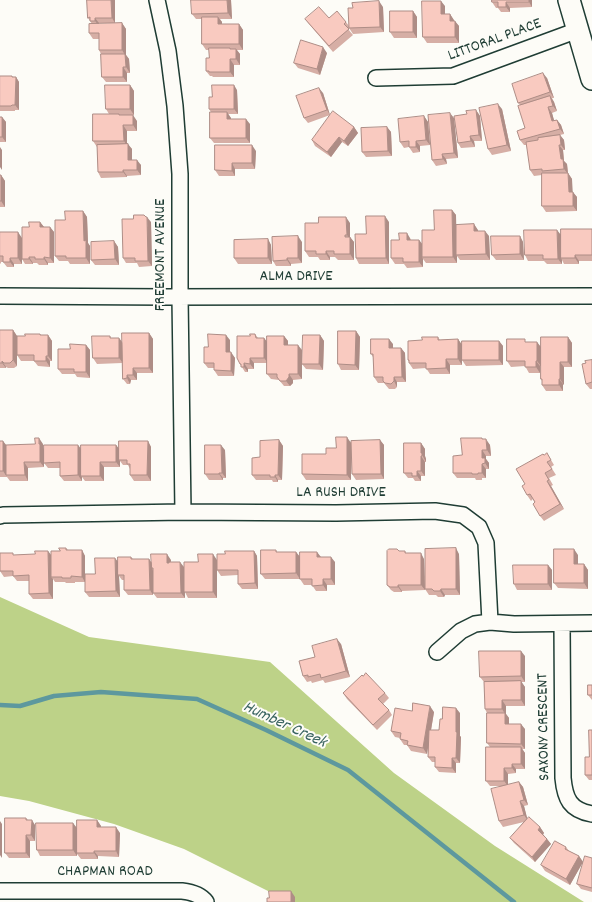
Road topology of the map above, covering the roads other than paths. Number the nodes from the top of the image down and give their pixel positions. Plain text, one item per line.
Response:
1 (157, 0) edge
2 (569, 0) edge
3 (578, 30) junction
4 (376, 78) dead end
5 (592, 78) edge
6 (0, 296) edge
7 (592, 296) edge
8 (180, 297) junction
9 (183, 512) junction
10 (0, 516) edge
11 (490, 622) junction
12 (592, 623) edge
13 (562, 624) junction
14 (438, 652) dead end
15 (592, 814) edge
16 (0, 891) edge
17 (206, 902) edge

1 - 8 street, FREEMONT AVENUE
2 - 3 main road
3 - 4 street, LITTORAL PLACE
3 - 5 main road
6 - 8 street, ALMA DRIVE
7 - 8 street, ALMA DRIVE
8 - 9 street, FREEMONT AVENUE
9 - 10 street, LA RUSH DRIVE
9 - 11 street, LA RUSH DRIVE
11 - 13 street
11 - 14 street
12 - 13 street
13 - 15 street, SAXONY CRESCENT
16 - 17 street, CHAPMAN ROAD

